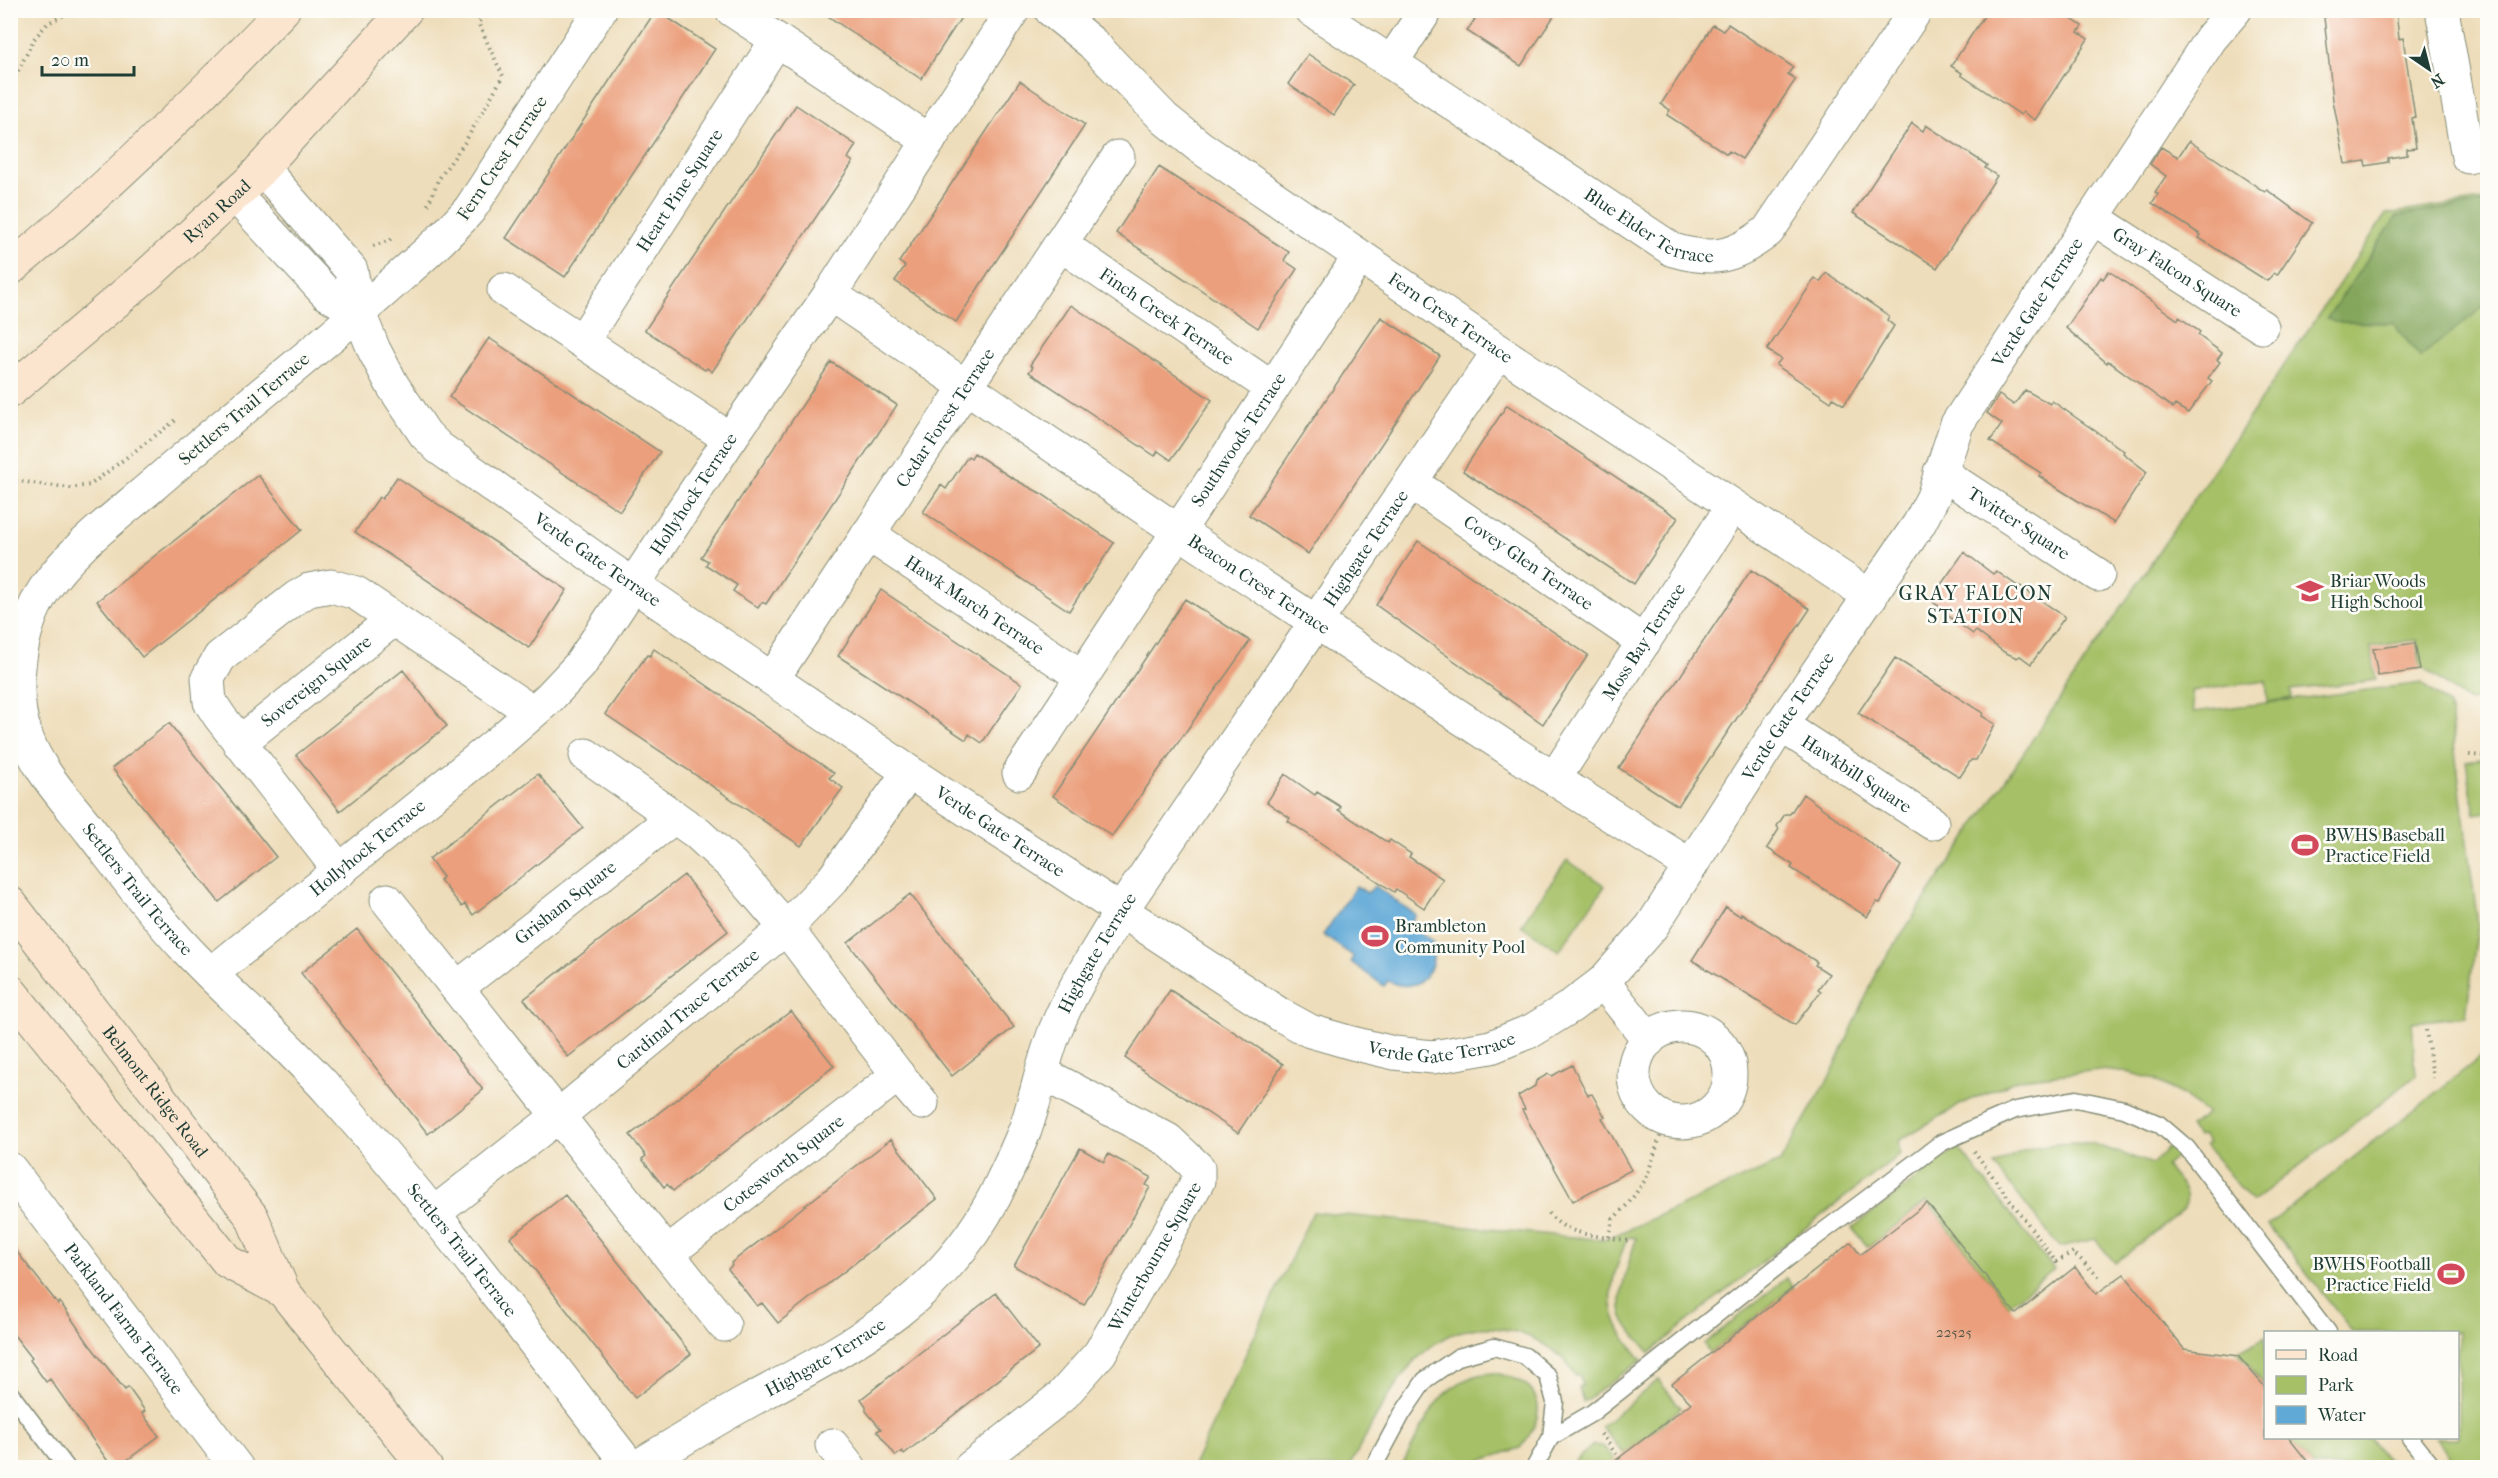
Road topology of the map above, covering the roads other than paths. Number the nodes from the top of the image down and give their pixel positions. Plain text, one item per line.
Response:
1 (284, 10) edge
2 (406, 10) edge
3 (600, 10) edge
4 (732, 10) edge
5 (1013, 10) edge
6 (1051, 10) edge
7 (1312, 10) edge
8 (1426, 10) edge
9 (1916, 10) edge
10 (2235, 10) edge
11 (2442, 10) edge
12 (777, 40) junction
13 (1391, 63) junction
14 (929, 141) junction
15 (1118, 157) dead end
16 (2468, 157) dead end
17 (262, 168) junction
18 (235, 195) junction
19 (2093, 218) junction
20 (1060, 244) junction
21 (1359, 257) junction
22 (10, 269) edge
23 (504, 290) dead end
24 (830, 294) junction
25 (359, 313) junction
26 (2262, 327) dead end
27 (583, 340) junction
28 (1499, 351) junction
29 (965, 385) junction
30 (1272, 388) junction
31 (10, 391) edge
32 (730, 439) junction
33 (1940, 472) junction
34 (1412, 483) junction
35 (1732, 507) junction
36 (1178, 531) junction
37 (868, 534) junction
38 (2098, 576) dead end
39 (634, 585) junction
40 (1871, 597) junction
41 (394, 619) junction
42 (1316, 622) junction
43 (1644, 642) junction
44 (1081, 676) junction
45 (773, 678) junction
46 (532, 712) junction
47 (1781, 725) junction
48 (239, 743) junction
49 (586, 755) dead end
50 (909, 772) junction
51 (1019, 773) dead end
52 (1554, 779) junction
53 (674, 817) junction
54 (1932, 823) dead end
55 (1691, 866) junction
56 (340, 870) junction
57 (387, 900) dead end
58 (10, 903) edge
59 (1121, 911) junction
60 (786, 928) junction
61 (211, 974) junction
62 (1603, 982) junction
63 (457, 988) junction
64 (10, 991) edge
65 (1649, 1040) junction
66 (1042, 1073) junction
67 (898, 1075) junction
68 (922, 1103) dead end
69 (557, 1117) junction
70 (10, 1169) edge
71 (433, 1214) junction
72 (668, 1253) junction
73 (284, 1291) junction
74 (724, 1325) dead end
75 (2327, 1331) edge
76 (10, 1392) edge
77 (1551, 1437) junction
78 (2412, 1439) edge
79 (67, 1467) edge
80 (237, 1467) edge
81 (426, 1467) edge
82 (631, 1467) edge
83 (636, 1467) edge
84 (970, 1467) edge
85 (1373, 1467) edge
86 (1534, 1467) edge
87 (2434, 1467) edge

1 - 22 main road
2 - 17 main road, Ryan Road
3 - 25 street, Fern Crest Terrace
4 - 12 street
5 - 14 street, Hollyhock Terrace
6 - 21 street, Fern Crest Terrace
7 - 13 street, Blue Elder Terrace
8 - 13 street
9 - 13 street, Blue Elder Terrace
10 - 19 street, Verde Gate Terrace
11 - 16 street
12 - 14 street
12 - 27 street, Heart Pine Square
14 - 24 street, Hollyhock Terrace
15 - 20 street, Cedar Forest Terrace
17 - 18 main road, Ryan Road
17 - 25 street, Verde Gate Terrace
18 - 25 street
18 - 31 main road, Ryan Road
19 - 26 street, Gray Falcon Square
19 - 33 street, Verde Gate Terrace
20 - 29 street, Cedar Forest Terrace
20 - 30 street, Finch Creek Terrace
21 - 28 street, Fern Crest Terrace
21 - 30 street, Southwoods Terrace
23 - 27 street
24 - 29 street, Beacon Crest Terrace
24 - 32 street, Hollyhock Terrace
25 - 39 street, Verde Gate Terrace
25 - 61 street, Settlers Trail Terrace
27 - 32 street
28 - 34 street, Highgate Terrace
28 - 35 street, Fern Crest Terrace
29 - 36 street, Beacon Crest Terrace
29 - 37 street, Cedar Forest Terrace
30 - 36 street, Southwoods Terrace
32 - 39 street, Hollyhock Terrace
33 - 38 street, Twitter Square
33 - 40 street, Verde Gate Terrace
34 - 42 street, Highgate Terrace
34 - 43 street, Covey Glen Terrace
35 - 40 street, Fern Crest Terrace
35 - 43 street, Moss Bay Terrace
36 - 42 street, Beacon Crest Terrace
36 - 44 street, Southwoods Terrace
37 - 44 street, Hawk March Terrace
37 - 45 street, Cedar Forest Terrace
39 - 45 street, Verde Gate Terrace
39 - 46 street, Hollyhock Terrace
40 - 47 street, Verde Gate Terrace
41 - 46 street, Sovereign Square
41 - 48 street, Sovereign Square
41 - 48 street, Sovereign Square
42 - 52 street, Beacon Crest Terrace
42 - 59 street, Highgate Terrace
43 - 52 street, Moss Bay Terrace
44 - 51 street, Southwoods Terrace
45 - 50 street, Verde Gate Terrace
46 - 56 street, Hollyhock Terrace
47 - 54 street, Hawkbill Square
47 - 55 street, Verde Gate Terrace
48 - 56 street, Sovereign Square
49 - 53 street
50 - 59 street, Verde Gate Terrace
50 - 60 street, Cardinal Trace Terrace
52 - 55 street, Beacon Crest Terrace
53 - 60 street
53 - 63 street, Grisham Square
55 - 62 street, Verde Gate Terrace
56 - 61 street, Hollyhock Terrace
57 - 63 street
58 - 73 main road, Belmont Ridge Road
59 - 62 street, Verde Gate Terrace
59 - 66 street, Highgate Terrace
60 - 67 street
60 - 69 street, Cardinal Trace Terrace
61 - 71 street, Settlers Trail Terrace
62 - 65 street
63 - 69 street
64 - 73 main road, Belmont Ridge Road
65 - 65 street
66 - 83 street, Highgate Terrace
66 - 84 street, Winterbourne Square
67 - 68 street
67 - 72 street, Cotesworth Square
69 - 71 street, Cardinal Trace Terrace
69 - 72 street
70 - 80 street, Parkland Farms Terrace
71 - 82 street, Settlers Trail Terrace
72 - 74 street
73 - 81 main road, Belmont Ridge Road
75 - 77 lane
76 - 79 lane
77 - 85 lane
77 - 86 lane
78 - 87 lane

